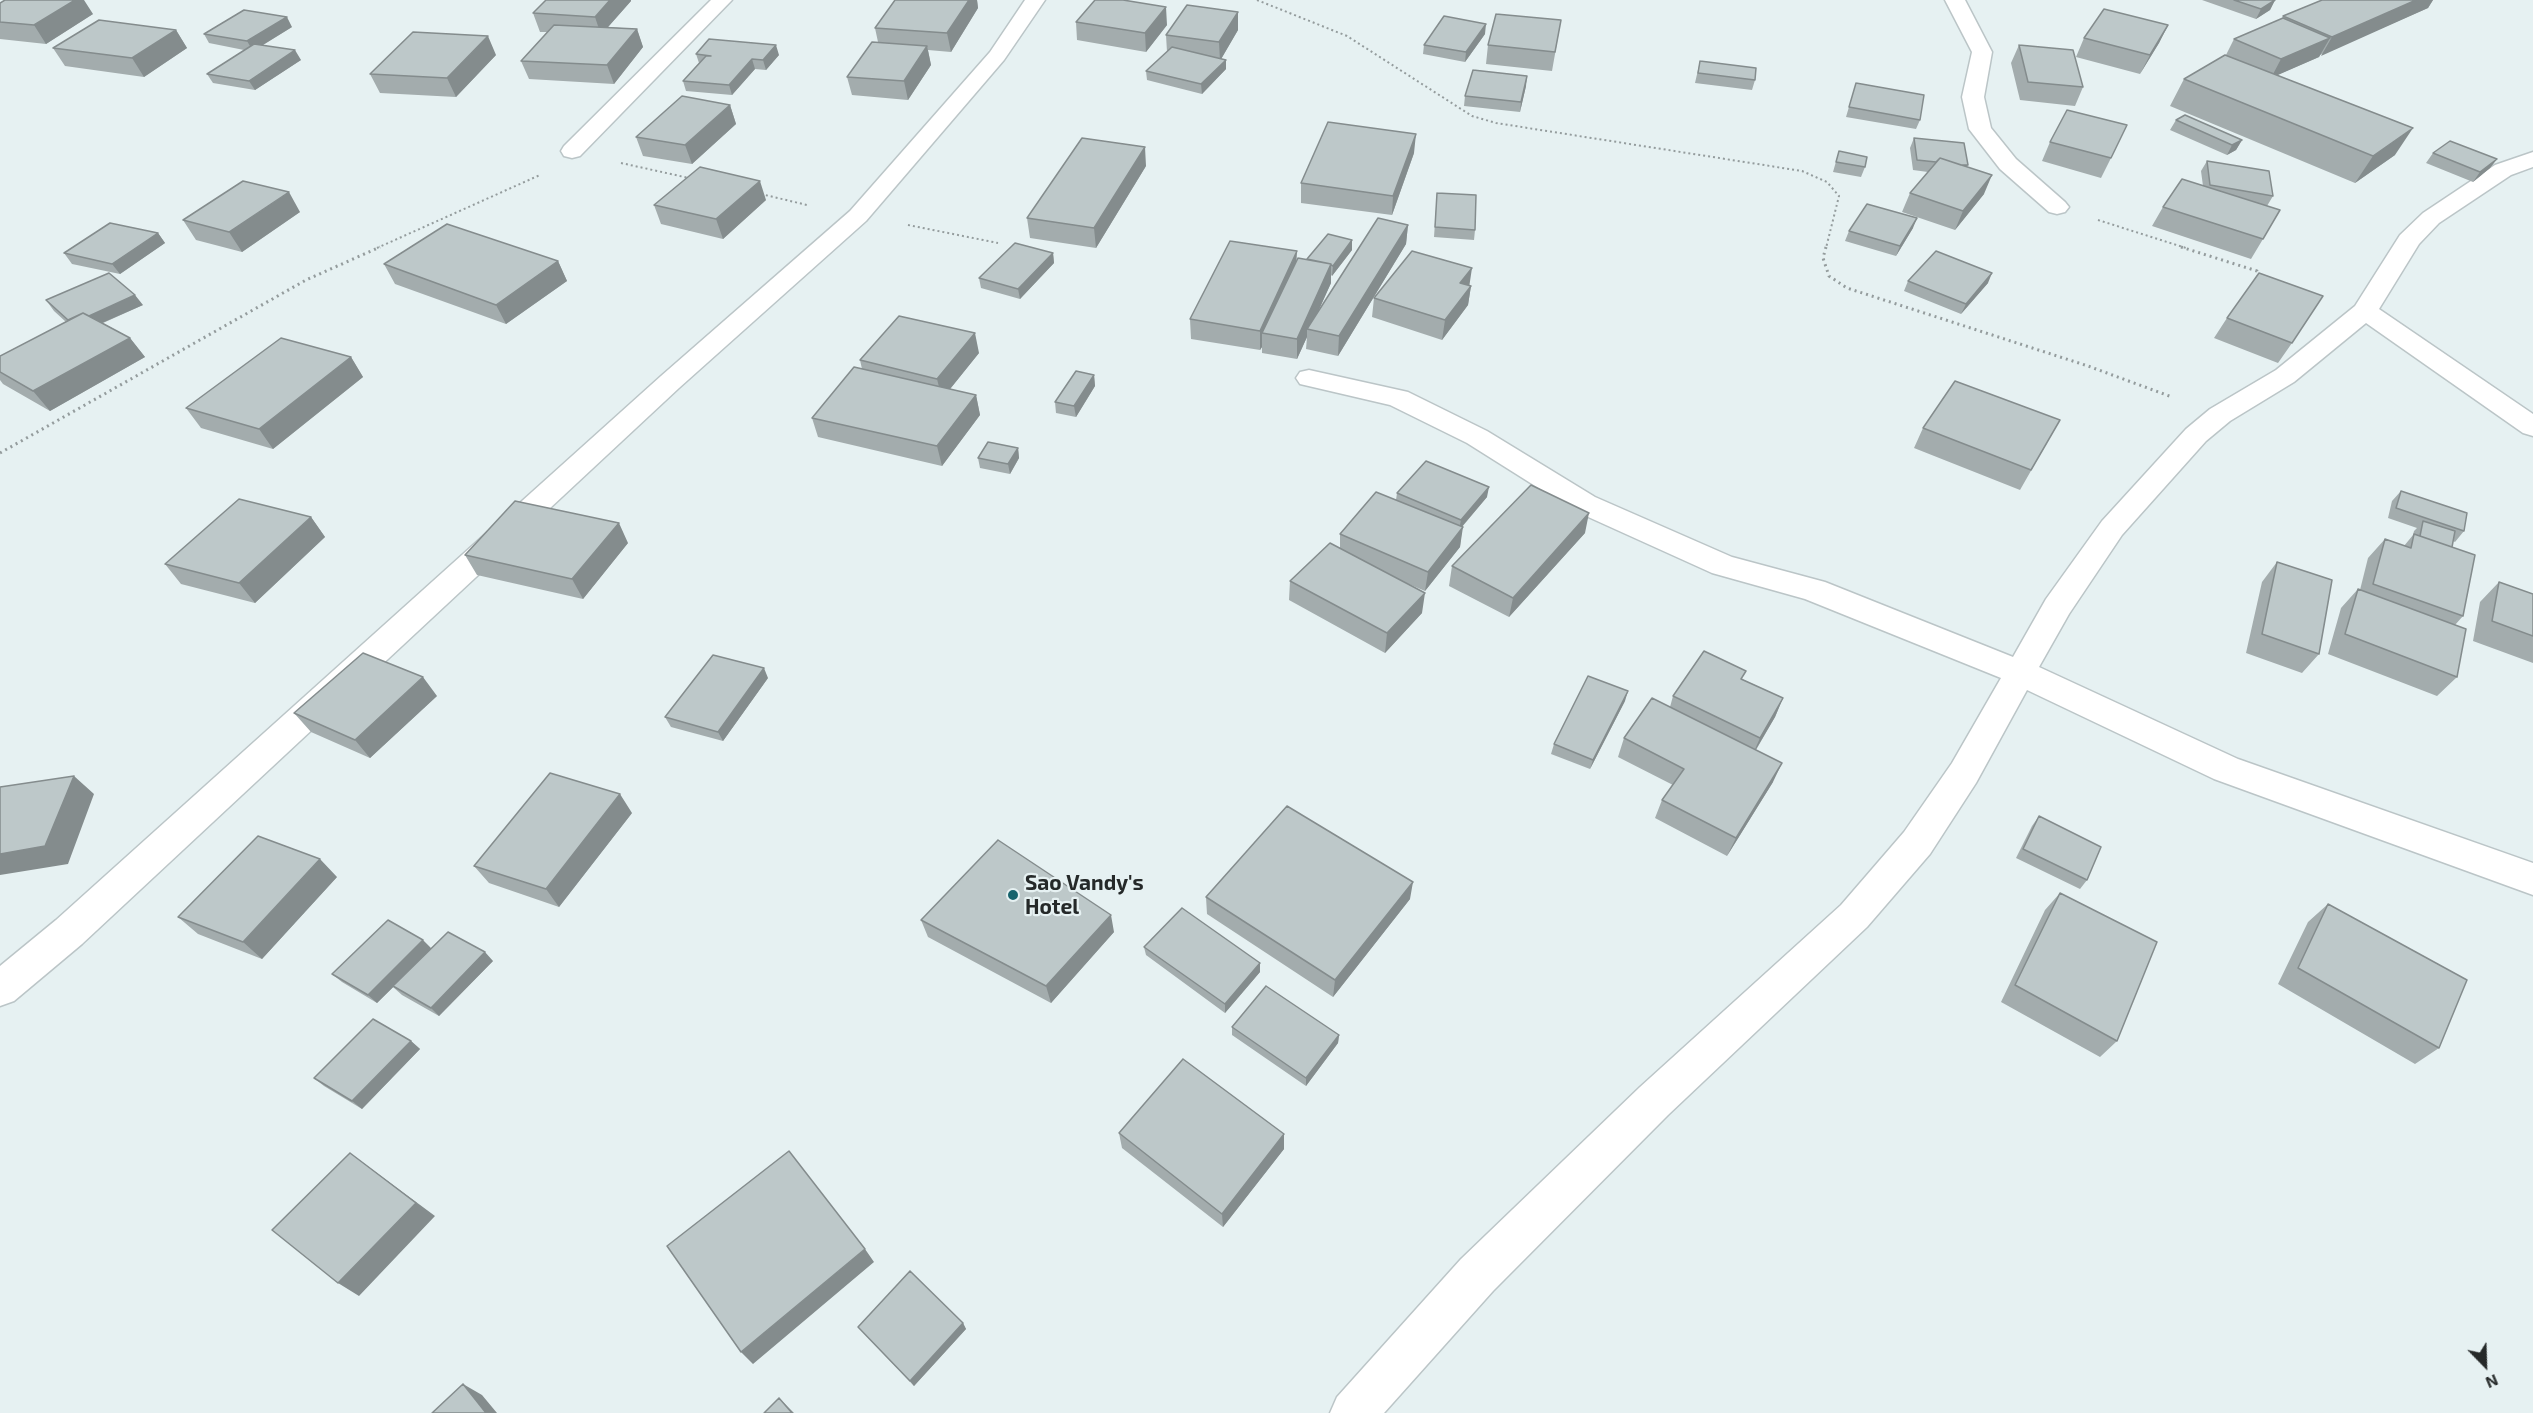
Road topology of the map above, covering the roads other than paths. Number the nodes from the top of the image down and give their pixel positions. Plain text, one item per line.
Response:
1 (722, 0) edge
2 (1035, 0) edge
3 (1955, 0) edge
4 (572, 151) dead end
5 (2533, 159) edge
6 (2057, 207) road end
7 (2365, 311) junction
8 (1309, 378) dead end
9 (2533, 427) edge
10 (2021, 673) junction
11 (2533, 879) edge
12 (0, 989) edge
13 (1353, 1413) edge

1 - 4 street
2 - 12 street
3 - 6 street
5 - 7 street
7 - 9 street
7 - 10 street
8 - 10 street
10 - 11 street
10 - 13 street

